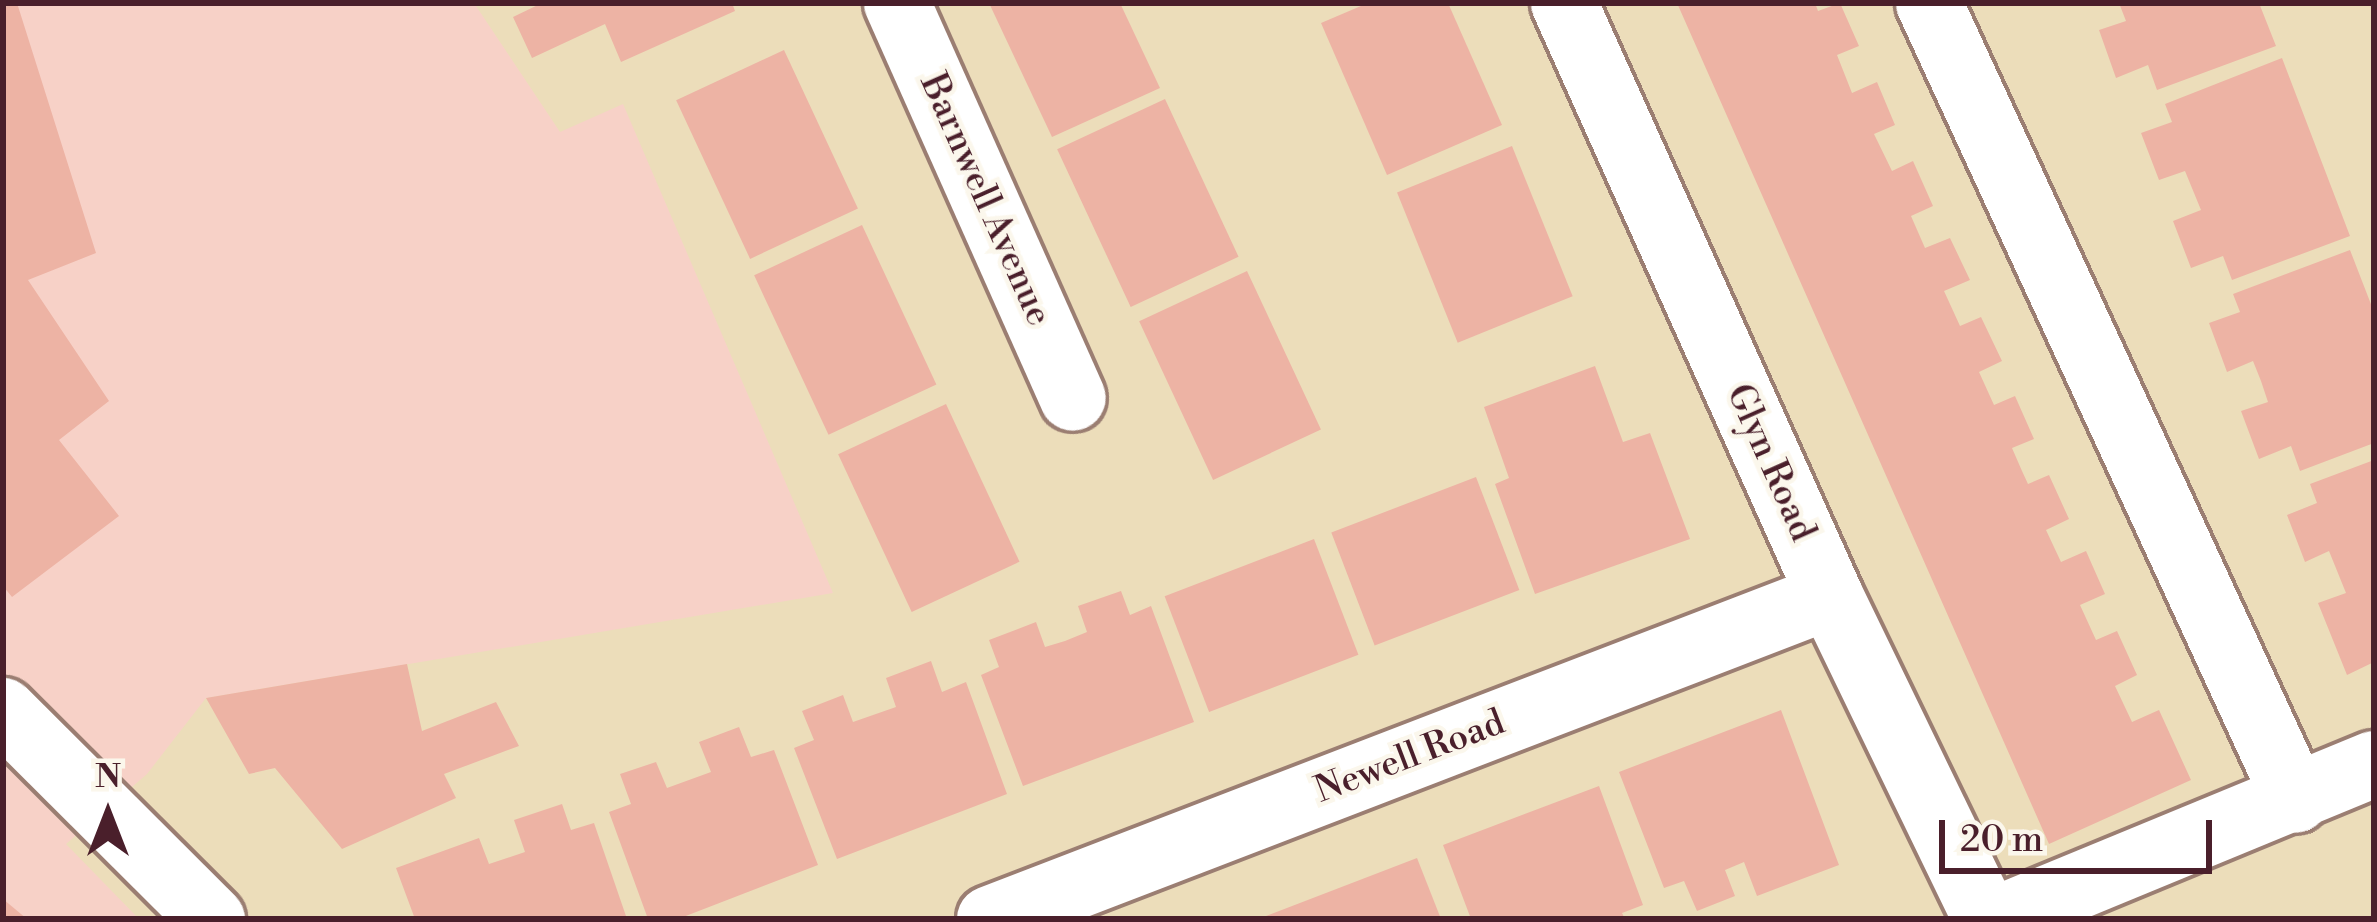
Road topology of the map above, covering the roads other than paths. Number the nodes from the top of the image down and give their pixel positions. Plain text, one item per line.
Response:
1 (897, 3) edge
2 (1564, 3) edge
3 (1929, 3) edge
4 (1072, 398) dead end
5 (1830, 596) junction
6 (3, 710) edge
7 (2374, 764) edge
8 (2296, 800) junction
9 (212, 919) edge
10 (990, 919) edge
11 (1986, 919) edge
12 (1998, 919) edge

1 - 4 street, Barnwell Avenue
2 - 5 street, Glyn Road
3 - 8 street
5 - 10 street, Newell Road
5 - 11 street, Glyn Road
6 - 9 street
7 - 8 street
8 - 12 street

